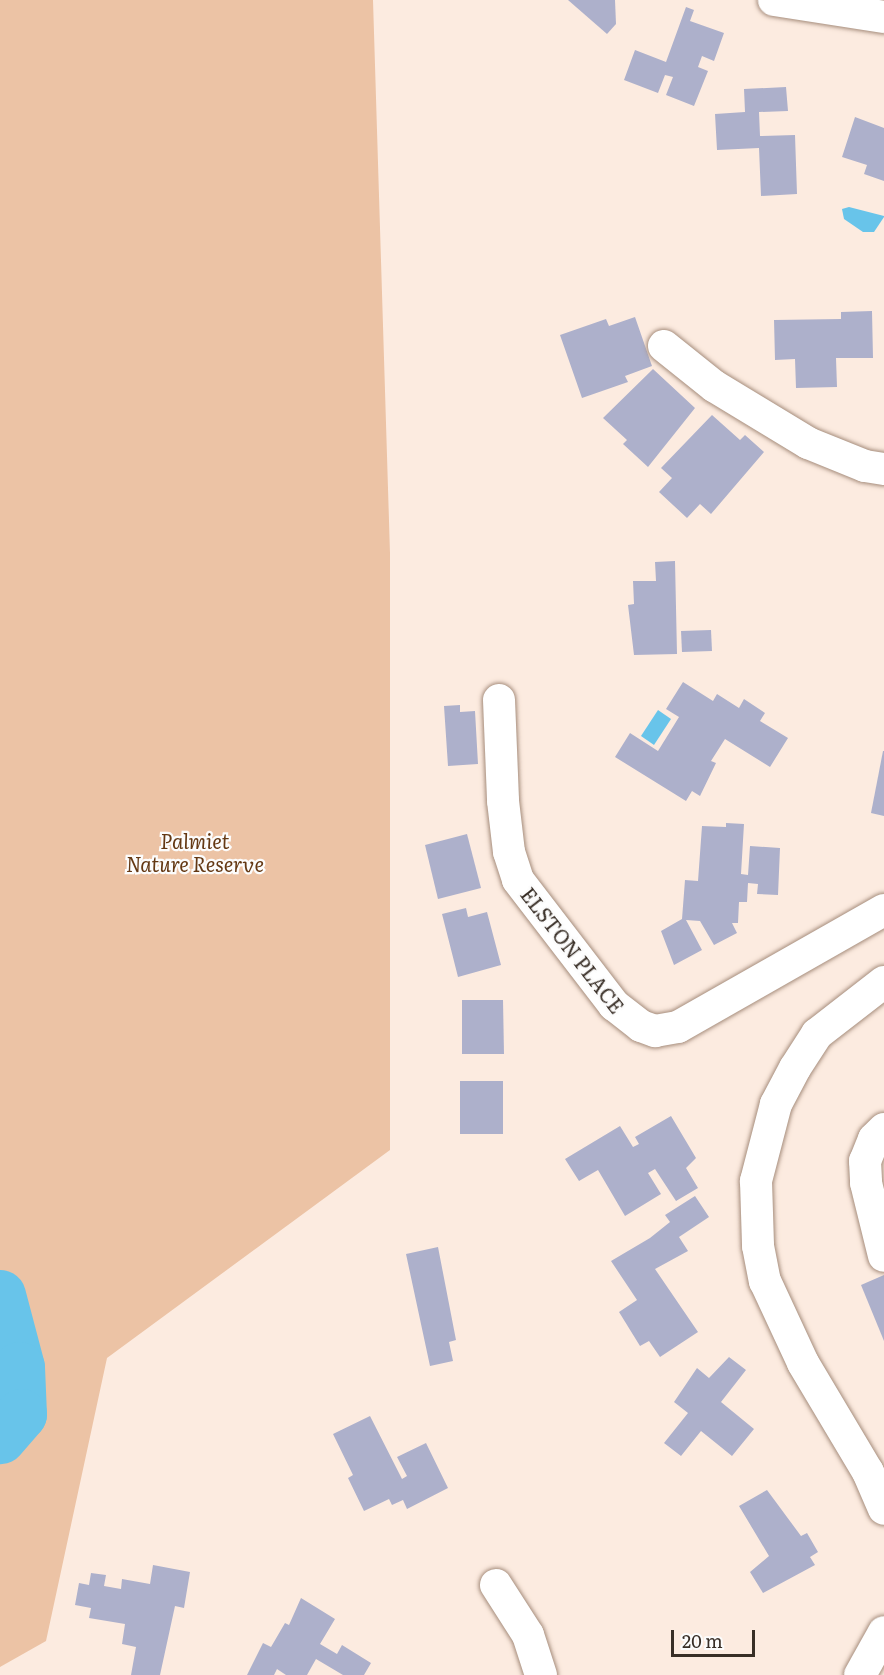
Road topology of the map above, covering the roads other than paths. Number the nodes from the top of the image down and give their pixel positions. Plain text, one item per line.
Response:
1 (774, 0) edge
2 (884, 17) edge
3 (664, 346) dead end
4 (884, 469) edge
5 (499, 700) dead end
6 (884, 910) edge
7 (884, 982) edge
8 (884, 1129) edge
9 (884, 1256) edge
10 (884, 1509) edge
11 (496, 1585) dead end
12 (884, 1632) edge
13 (541, 1675) edge
14 (860, 1675) edge

1 - 2 street
3 - 4 street
5 - 6 street, ELSTON PLACE
7 - 10 street
8 - 9 street
11 - 13 street
12 - 14 street

